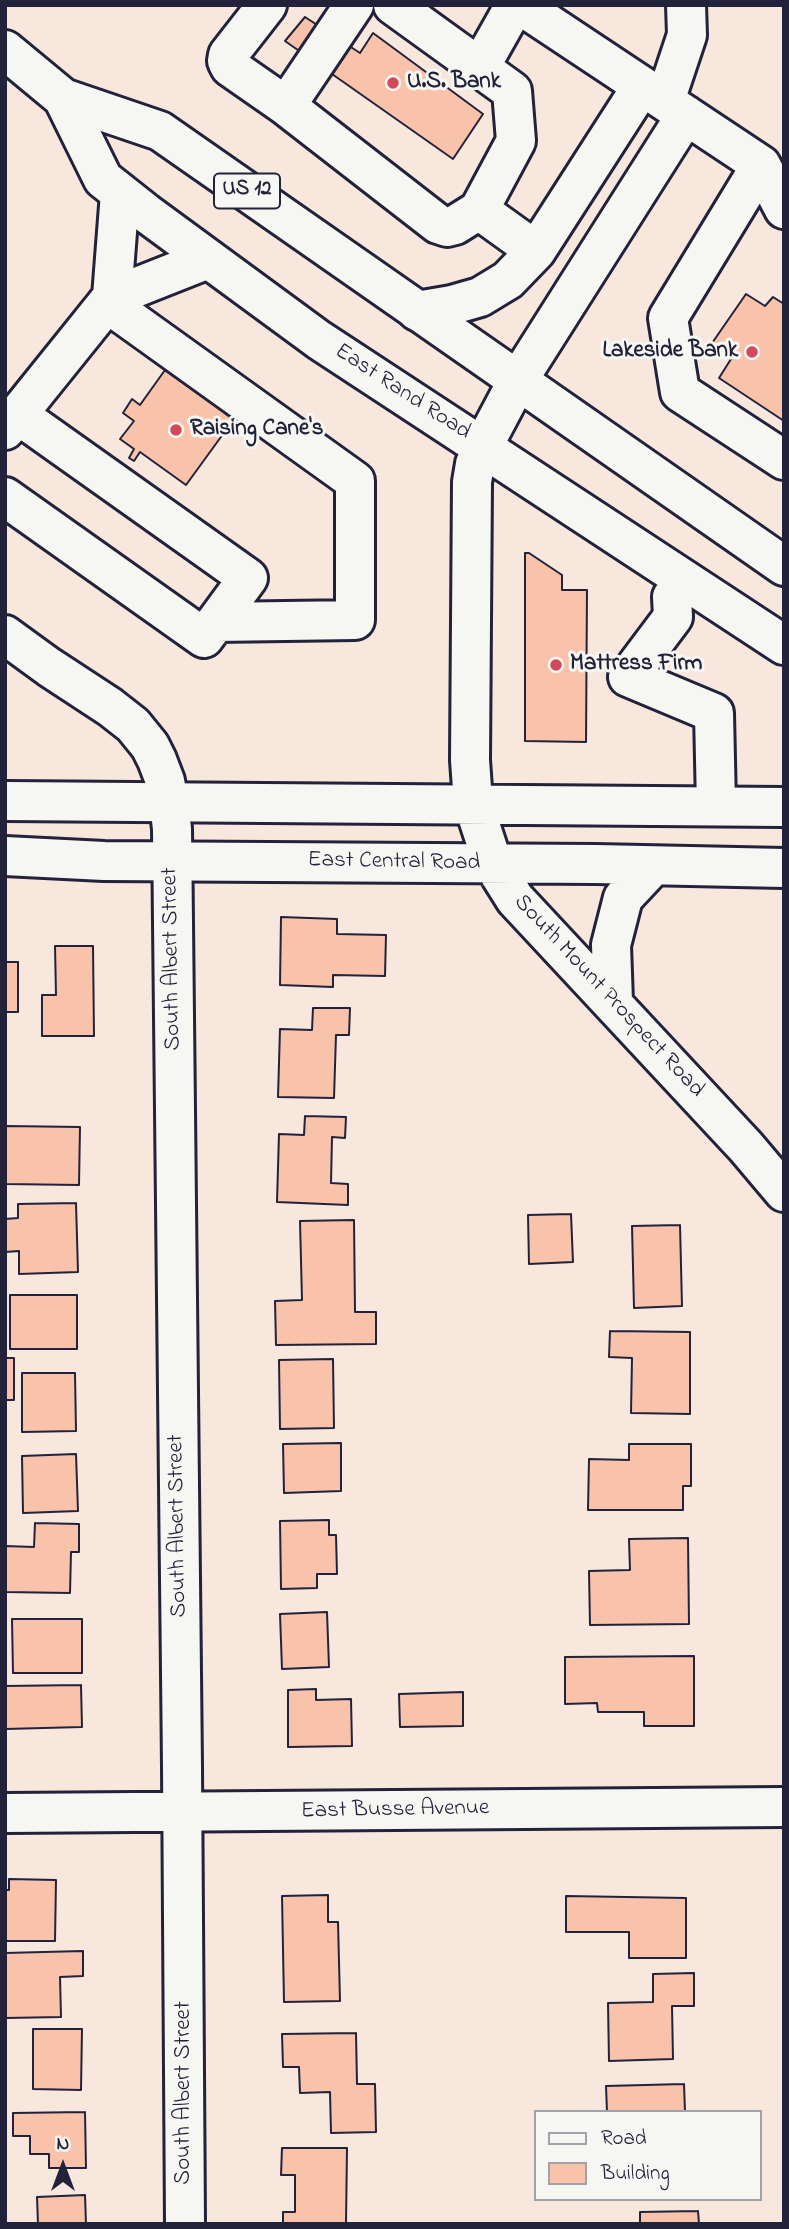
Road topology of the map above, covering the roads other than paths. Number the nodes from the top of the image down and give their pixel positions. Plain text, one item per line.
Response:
1 (267, 5) edge
2 (354, 5) edge
3 (393, 5) edge
4 (515, 5) edge
5 (520, 5) edge
6 (686, 5) edge
7 (5, 50) edge
8 (480, 67) junction
9 (63, 98) junction
10 (664, 101) junction
11 (286, 106) junction
12 (761, 164) junction
13 (120, 193) junction
14 (784, 209) edge
15 (479, 210) junction
16 (537, 251) junction
17 (208, 259) junction
18 (110, 300) junction
19 (417, 311) junction
20 (518, 380) junction
21 (11, 422) edge
22 (483, 446) junction
23 (784, 460) edge
24 (5, 497) edge
25 (784, 566) edge
26 (672, 597) dead end
27 (216, 622) junction
28 (5, 635) edge
29 (784, 645) edge
30 (5, 801) edge
31 (474, 803) junction
32 (716, 806) junction
33 (784, 807) edge
34 (171, 831) junction
35 (5, 856) edge
36 (493, 864) junction
37 (653, 866) junction
38 (784, 868) edge
39 (613, 1002) junction
40 (784, 1192) edge
41 (784, 1807) edge
42 (5, 1813) edge
43 (183, 1813) junction
44 (185, 2224) edge

1 - 11 main road
2 - 11 main road
3 - 8 main road
4 - 8 main road
5 - 10 main road
6 - 10 main road
7 - 9 main road, East Rand Road / US 12
8 - 15 main road
9 - 13 main road, East Rand Road / US 12
9 - 19 main road, East Rand Road / US 12
10 - 12 main road
10 - 16 main road
10 - 20 main road, South Mount Prospect Road
11 - 15 main road
12 - 14 main road
12 - 23 main road
13 - 17 main road, East Rand Road / US 12
13 - 18 main road
15 - 16 main road
16 - 19 main road
17 - 18 main road
17 - 22 main road, East Rand Road / US 12
18 - 21 main road
18 - 27 main road
19 - 20 main road, East Rand Road / US 12
20 - 22 main road, South Mount Prospect Road
20 - 25 main road, East Rand Road / US 12
21 - 27 main road
22 - 29 main road, East Rand Road / US 12
22 - 31 main road, South Mount Prospect Road
24 - 27 main road
26 - 32 main road
28 - 34 main road, South Albert Street
30 - 34 main road, East Central Road
31 - 32 main road, East Central Road
31 - 34 main road, East Central Road
31 - 36 main road, South Mount Prospect Road
32 - 33 main road, East Central Road
34 - 35 main road, East Central Road
34 - 36 main road, East Central Road
34 - 43 main road, South Albert Street
36 - 37 main road, East Central Road
36 - 39 main road, South Mount Prospect Road
37 - 38 main road, East Central Road
37 - 39 main road
39 - 40 main road, South Mount Prospect Road
41 - 43 main road, East Busse Avenue
42 - 43 main road, East Busse Avenue
43 - 44 main road, South Albert Street

